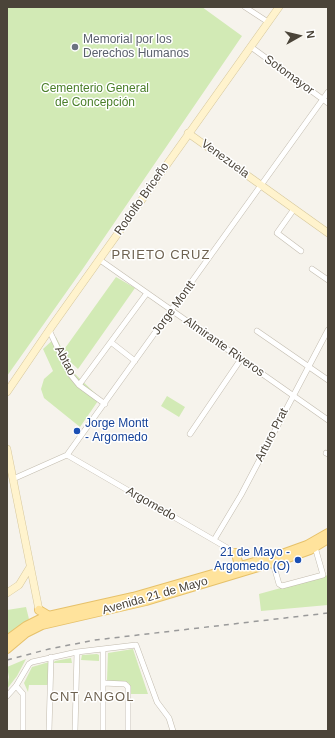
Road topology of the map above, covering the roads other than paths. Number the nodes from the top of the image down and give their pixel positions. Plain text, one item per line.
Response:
1 (245, 7) edge
2 (277, 7) edge
3 (268, 22) junction
4 (251, 47) junction
5 (328, 92) edge
6 (323, 99) junction
7 (328, 103) edge
8 (188, 133) junction
9 (261, 185) junction
10 (294, 209) junction
11 (328, 233) edge
12 (301, 251) dead end
13 (100, 260) junction
14 (312, 269) dead end
15 (328, 280) edge
16 (147, 293) junction
17 (172, 310) junction
18 (49, 330) junction
19 (328, 330) edge
20 (257, 331) dead end
21 (112, 343) junction
22 (241, 359) junction
23 (135, 361) junction
24 (308, 367) junction
25 (328, 380) edge
26 (80, 385) junction
27 (7, 392) edge
28 (293, 395) junction
29 (105, 404) junction
30 (328, 420) edge
31 (190, 434) dead end
32 (7, 449) edge
33 (67, 455) junction
34 (13, 479) junction
35 (328, 533) edge
36 (328, 539) edge
37 (214, 540) junction
38 (315, 547) junction
39 (236, 553) junction
40 (256, 561) junction
41 (273, 563) junction
42 (238, 565) junction
43 (30, 567) junction
44 (232, 574) junction
45 (19, 585) junction
46 (35, 589) junction
47 (7, 593) edge
48 (39, 610) junction
49 (49, 616) junction
50 (36, 621) junction
51 (7, 640) edge
52 (7, 649) edge
53 (103, 649) junction
54 (77, 652) junction
55 (51, 657) junction
56 (103, 683) junction
57 (16, 686) junction
58 (7, 696) edge
59 (23, 731) edge
60 (49, 731) edge
61 (75, 731) edge
62 (103, 731) edge
63 (128, 731) edge
64 (173, 731) edge

1 - 3 street
2 - 3 street, Rodolfo Briceño
3 - 4 street, Rodolfo Briceño
4 - 6 street, Sotomayor
4 - 8 street, Rodolfo Briceño
5 - 6 street, Jorge Montt
6 - 7 street, Sotomayor
6 - 9 street, Jorge Montt
8 - 9 street, Venezuela
8 - 13 street, Rodolfo Briceño
9 - 10 street, Venezuela
9 - 17 street, Jorge Montt
10 - 11 street, Venezuela
10 - 12 street
13 - 16 street, Almirante Riveros
13 - 18 street, Rodolfo Briceño
14 - 15 street
16 - 17 street, Almirante Riveros
16 - 21 street
17 - 22 street, Almirante Riveros
17 - 23 street, Jorge Montt
18 - 26 street, Abtao
18 - 27 street, Rodolfo Briceño
19 - 24 street, Arturo Prat
20 - 24 street
21 - 23 street
21 - 26 street
22 - 28 street, Almirante Riveros
22 - 31 street
23 - 29 street, Jorge Montt
24 - 25 street
24 - 28 street, Arturo Prat
26 - 29 street, Abtao
28 - 30 street, Almirante Riveros
28 - 37 street, Arturo Prat
29 - 33 street, Jorge Montt
32 - 34 street
33 - 34 street, Jorge Montt
33 - 37 street, Argomedo
34 - 43 street
35 - 40 main road, Avenida 21 de Mayo
36 - 38 main road, Avenida 21 de Mayo
37 - 39 street, Argomedo
38 - 41 main road, Avenida 21 de Mayo
38 - 41 street
39 - 40 main road
39 - 42 main road
40 - 42 main road, Avenida 21 de Mayo
41 - 44 main road, Avenida 21 de Mayo
42 - 44 main road
42 - 49 main road, Avenida 21 de Mayo
43 - 45 street
43 - 46 street
44 - 52 main road, Avenida 21 de Mayo
45 - 46 street
45 - 47 street
46 - 48 street
48 - 49 main road
48 - 50 main road
49 - 50 main road, Avenida 21 de Mayo
50 - 51 main road, Avenida 21 de Mayo
53 - 54 street
53 - 56 street
53 - 64 street
54 - 55 street
54 - 61 street
55 - 57 street
55 - 60 street
56 - 62 street
56 - 63 street
57 - 58 street
57 - 59 street

